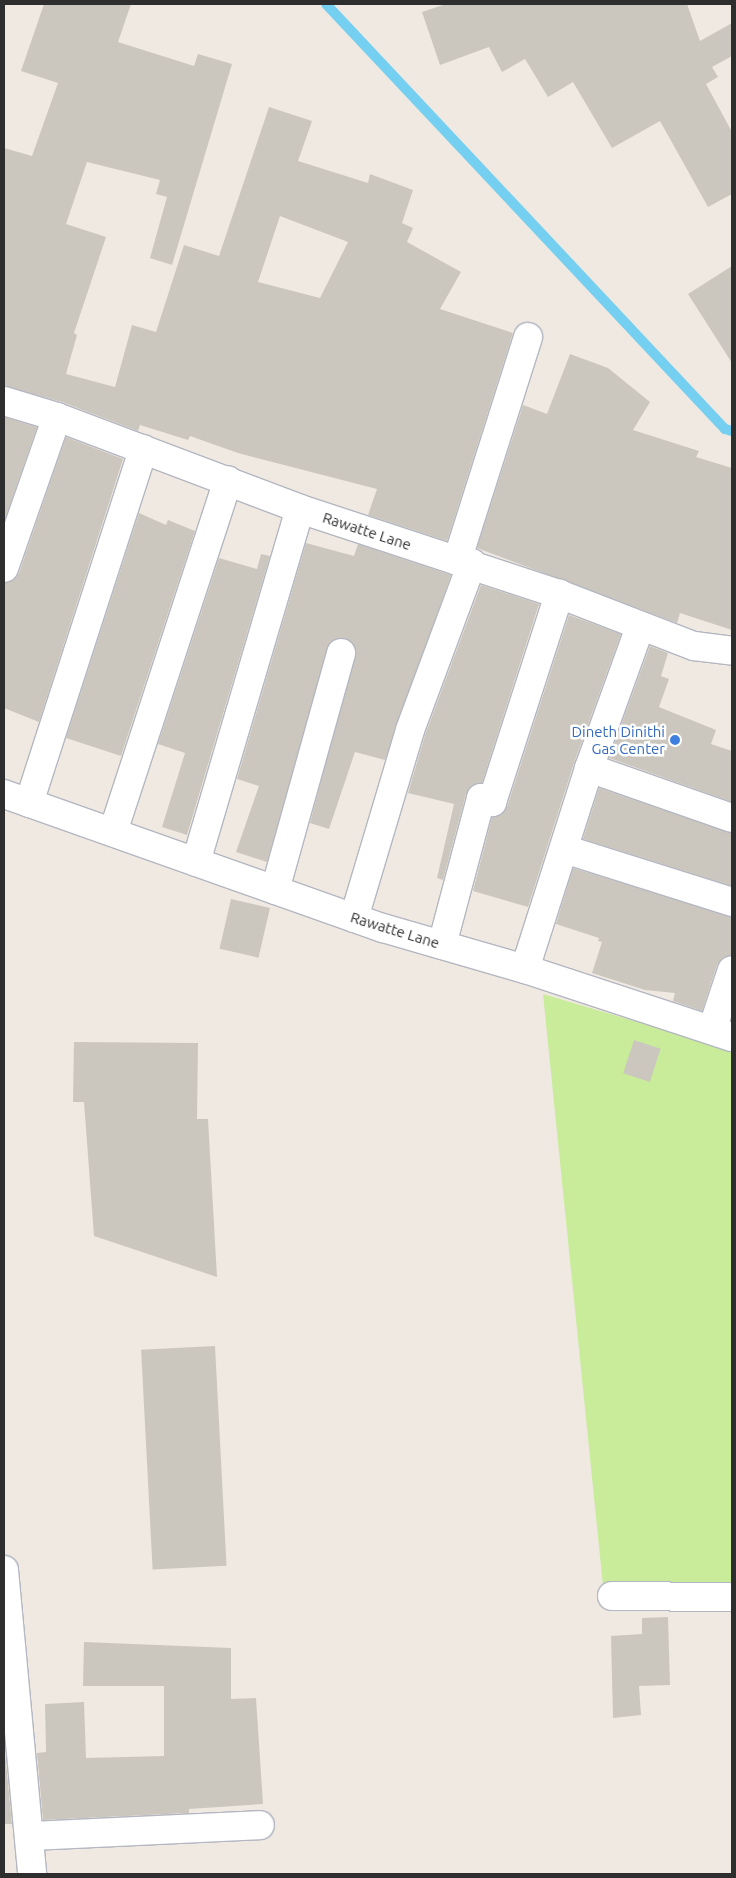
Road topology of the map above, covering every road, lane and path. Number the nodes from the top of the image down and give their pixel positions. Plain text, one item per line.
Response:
1 (528, 338) dead end
2 (4, 401) edge
3 (57, 417) junction
4 (143, 449) junction
5 (228, 480) junction
6 (300, 509) junction
7 (465, 562) junction
8 (4, 568) edge
9 (559, 594) junction
10 (640, 627) junction
11 (732, 651) edge
12 (341, 652) dead end
13 (589, 768) junction
14 (4, 794) edge
15 (29, 803) junction
16 (732, 818) edge
17 (113, 832) junction
18 (564, 849) junction
19 (196, 862) junction
20 (275, 890) junction
21 (732, 902) edge
22 (354, 918) junction
23 (442, 945) junction
24 (525, 969) junction
25 (732, 970) edge
26 (722, 1034) edge
27 (4, 1570) edge
28 (612, 1596) dead end
29 (732, 1596) edge
30 (260, 1825) dead end
31 (30, 1836) junction
32 (32, 1874) edge

1 - 7 street
2 - 3 street, Rawatte Lane
3 - 4 street, Rawatte Lane
3 - 8 street
4 - 5 street, Rawatte Lane
4 - 15 street
5 - 6 street, Rawatte Lane
5 - 17 street
6 - 7 street, Rawatte Lane
6 - 19 street
7 - 9 street, Rawatte Lane
7 - 22 street
9 - 10 street, Rawatte Lane
9 - 23 street
10 - 11 street, Rawatte Lane
10 - 13 street
12 - 20 street
13 - 16 street
13 - 18 street
14 - 15 street, Rawatte Lane
15 - 17 street, Rawatte Lane
17 - 19 street, Rawatte Lane
18 - 21 street
18 - 24 street
19 - 20 street, Rawatte Lane
20 - 22 street, Rawatte Lane
22 - 23 street, Rawatte Lane
23 - 24 street, Rawatte Lane
24 - 26 street, Rawatte Lane
25 - 26 street
27 - 31 street
28 - 29 street
30 - 31 street
31 - 32 street

